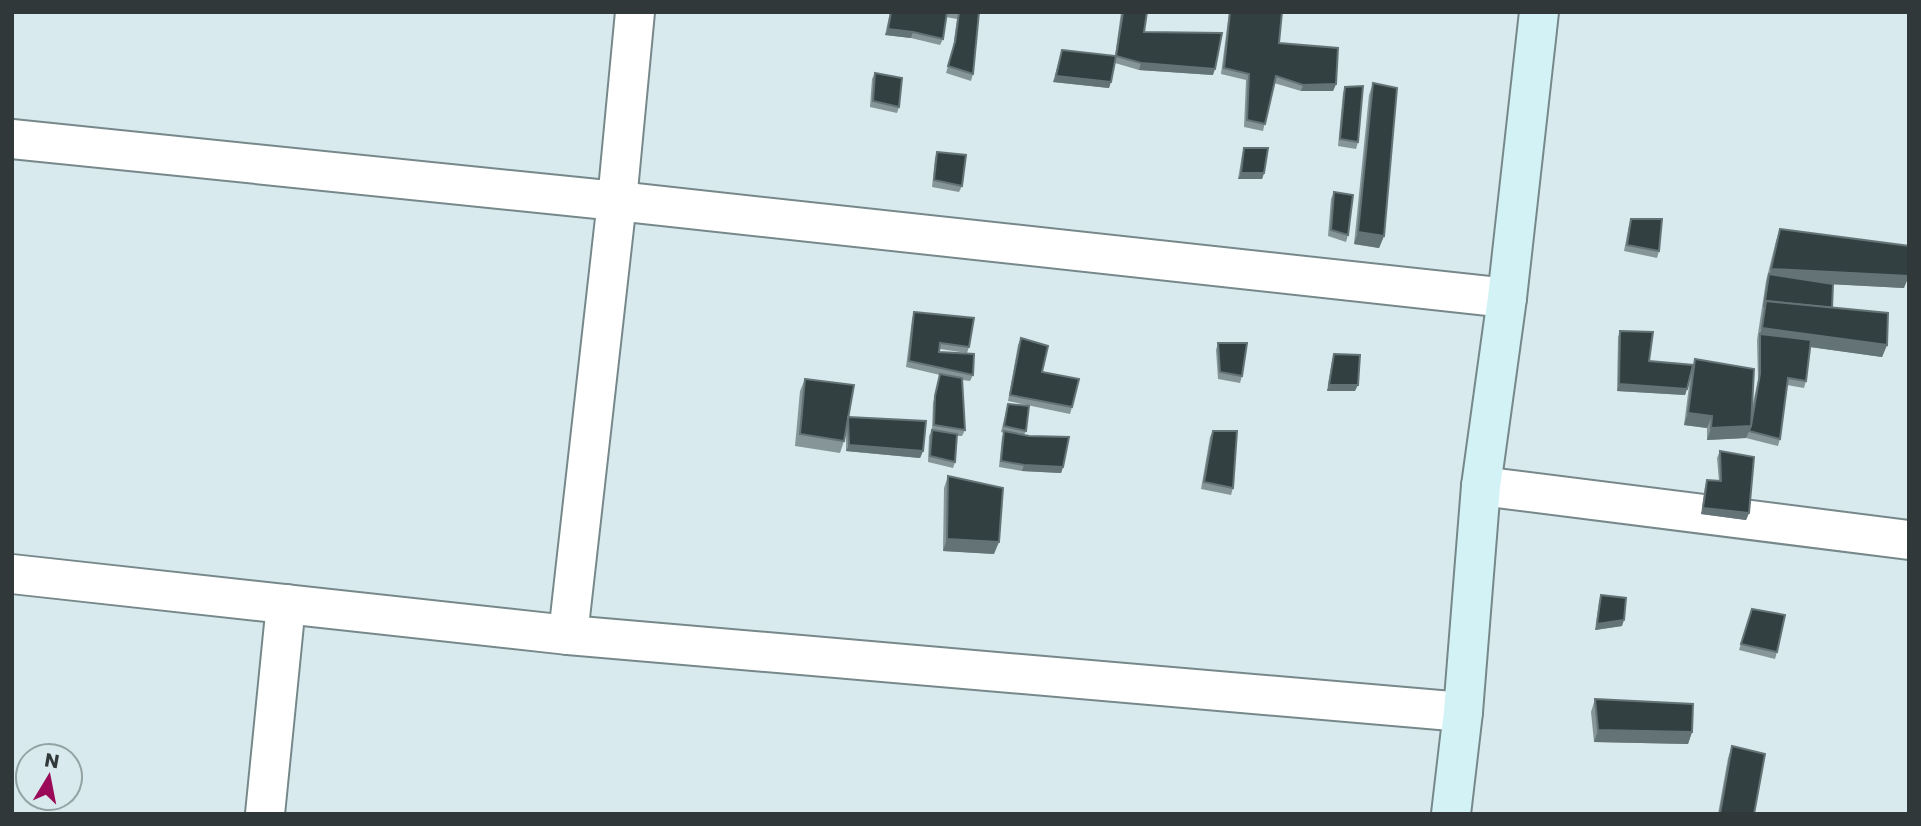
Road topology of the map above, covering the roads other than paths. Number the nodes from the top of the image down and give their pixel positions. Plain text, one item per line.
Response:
1 (635, 12) edge
2 (1539, 12) edge
3 (12, 139) edge
4 (617, 201) junction
5 (1507, 298) junction
6 (1481, 486) junction
7 (1909, 540) edge
8 (12, 574) edge
9 (286, 604) junction
10 (568, 635) junction
11 (1463, 712) junction
12 (265, 814) edge
13 (1451, 814) edge

1 - 4 street
2 - 5 main road
3 - 4 street
4 - 5 street
4 - 10 street
5 - 6 main road
6 - 7 street
6 - 11 main road
8 - 9 street
9 - 10 street
9 - 12 street
10 - 11 street
11 - 13 main road

